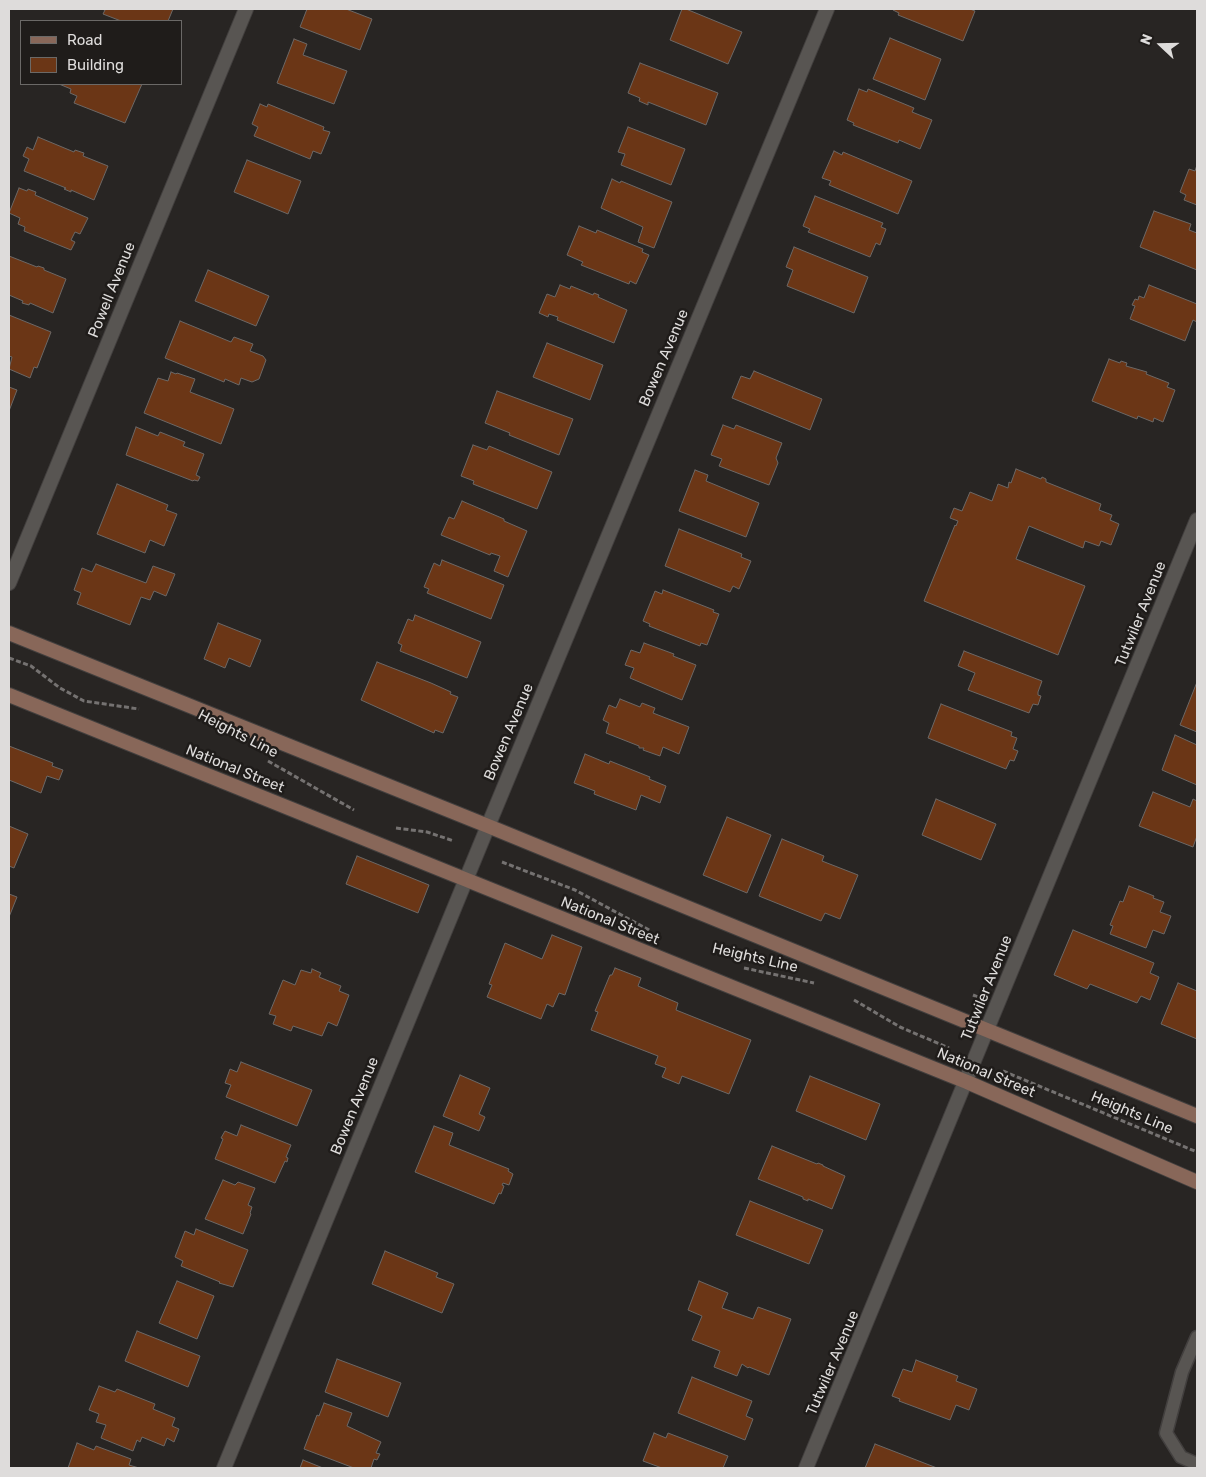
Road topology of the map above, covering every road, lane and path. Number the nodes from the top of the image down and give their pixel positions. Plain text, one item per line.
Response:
1 (246, 9) edge
2 (827, 9) edge
3 (1197, 520) edge
4 (9, 583) edge
5 (9, 633) edge
6 (9, 658) edge
7 (9, 695) edge
8 (142, 709) dead end
9 (262, 758) dead end
10 (358, 813) dead end
11 (488, 826) junction
12 (389, 827) dead end
13 (454, 841) dead end
14 (502, 862) dead end
15 (465, 880) junction
16 (657, 934) dead end
17 (741, 968) dead end
18 (823, 985) dead end
19 (849, 997) dead end
20 (987, 1031) junction
21 (949, 1048) dead end
22 (1003, 1071) dead end
23 (967, 1082) junction
24 (1197, 1116) edge
25 (1197, 1152) edge
26 (1197, 1182) edge
27 (1197, 1337) edge
28 (1197, 1464) edge
29 (224, 1468) edge
30 (806, 1468) edge

1 - 4 street, Powell Avenue
2 - 11 street, Bowen Avenue
3 - 20 street, Tutwiler Avenue
5 - 11 main road
6 - 8 path
7 - 15 main road, National Street
9 - 10 path, Heights Line
11 - 15 street, Bowen Avenue
11 - 20 main road
12 - 13 path
14 - 16 path
15 - 23 main road, National Street
15 - 29 street, Bowen Avenue
17 - 18 path, Heights Line
19 - 21 path
20 - 23 street, Tutwiler Avenue
20 - 24 main road
22 - 25 path, Heights Line
23 - 26 main road, National Street
23 - 30 street, Tutwiler Avenue
27 - 28 lane

